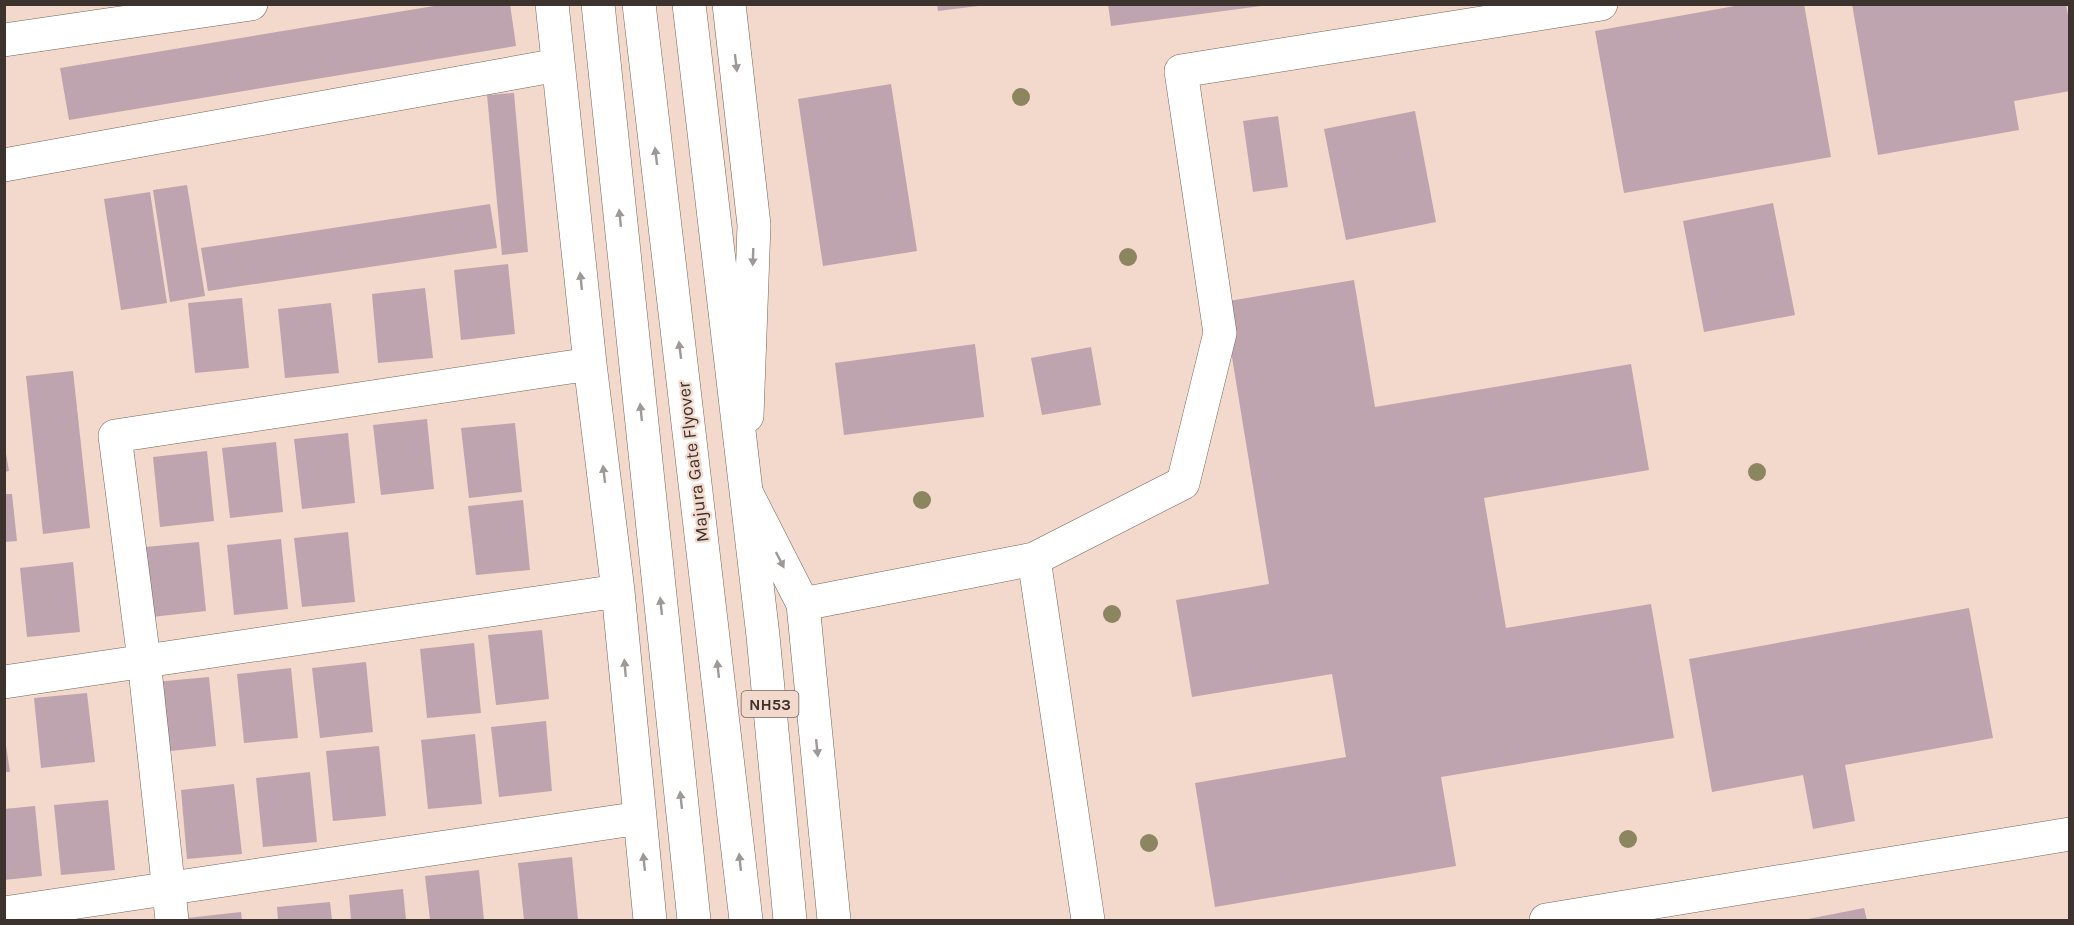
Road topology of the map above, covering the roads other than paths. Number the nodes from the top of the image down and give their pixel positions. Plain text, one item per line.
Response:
1 (251, 4) edge
2 (552, 4) edge
3 (598, 4) edge
4 (639, 4) edge
5 (689, 4) edge
6 (729, 4) edge
7 (1601, 4) edge
8 (4, 40) edge
9 (558, 65) junction
10 (4, 165) edge
11 (590, 364) junction
12 (744, 489) junction
13 (1034, 559) junction
14 (618, 591) junction
15 (803, 604) junction
16 (144, 660) junction
17 (4, 682) edge
18 (640, 818) junction
19 (2070, 834) edge
20 (170, 905) edge
21 (4, 913) edge
22 (650, 921) edge
23 (694, 921) edge
24 (746, 921) edge
25 (790, 921) edge
26 (834, 921) edge
27 (1088, 921) edge
28 (1546, 921) edge

1 - 8 main road
2 - 9 main road
23 -> 3 main road
24 -> 4 main road, Majura Gate Flyover
5 - 12 main road, NH53
6 -> 12 main road
7 - 13 main road
9 - 10 main road
11 -> 9 main road
14 -> 11 main road
11 - 16 main road
12 -> 15 main road
12 - 25 main road, NH53
13 - 15 main road
13 - 27 main road
14 - 16 main road
18 -> 14 main road
15 -> 26 main road
16 - 17 main road
16 - 20 main road
18 - 20 main road
22 -> 18 main road
19 - 28 main road
20 - 21 main road

